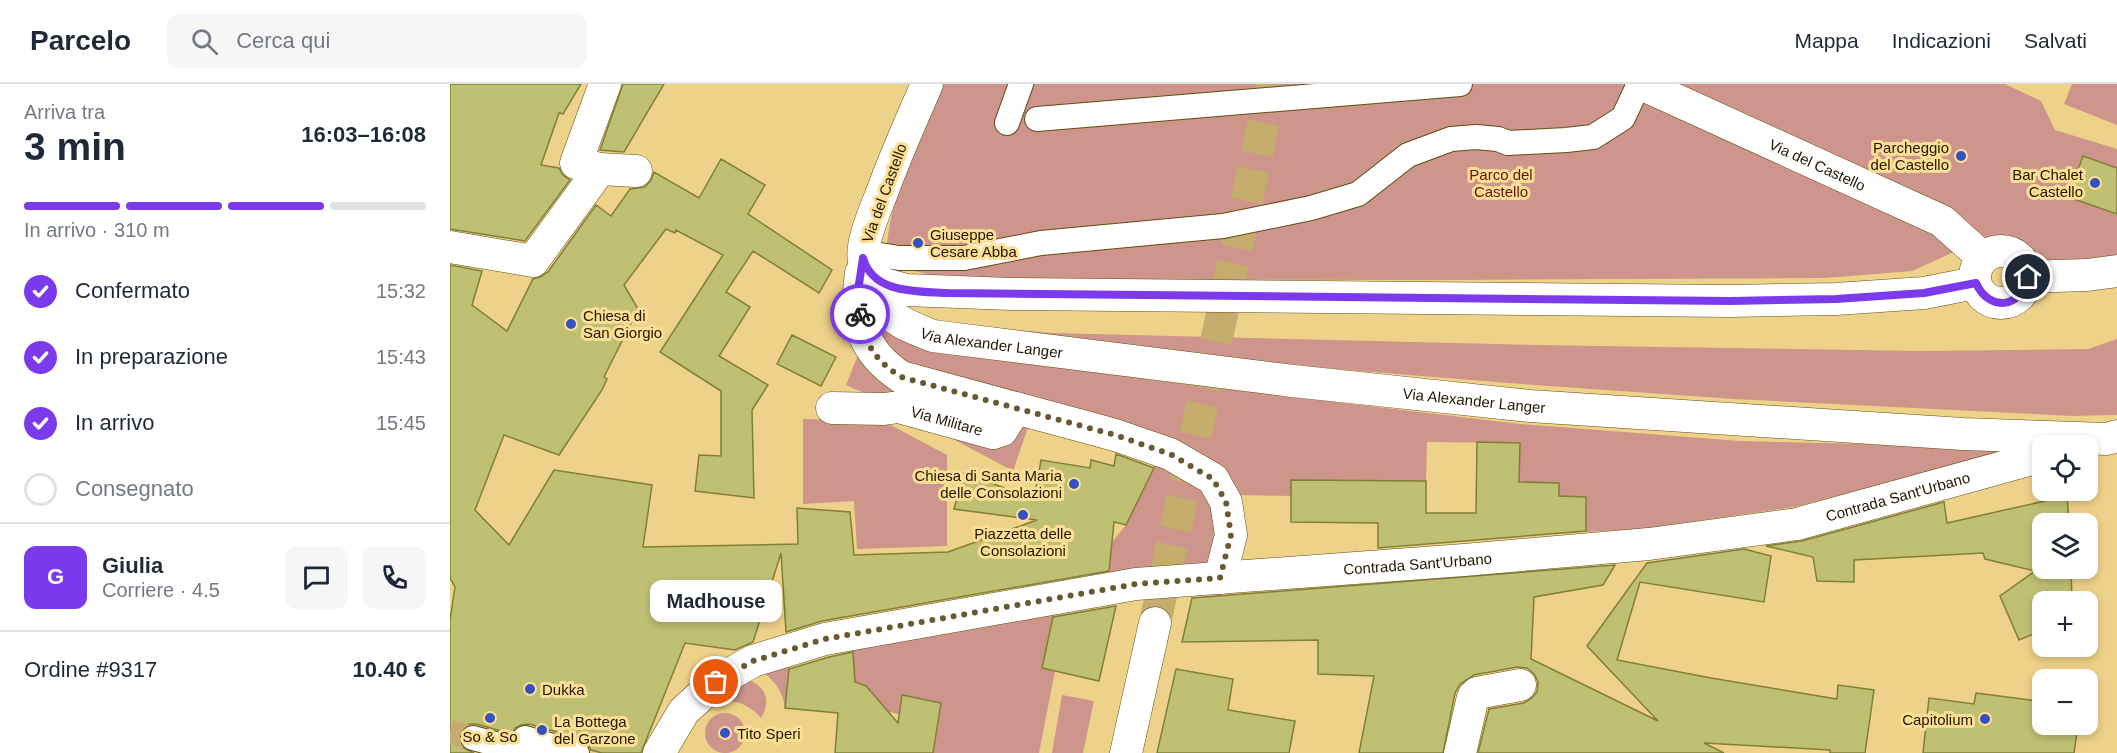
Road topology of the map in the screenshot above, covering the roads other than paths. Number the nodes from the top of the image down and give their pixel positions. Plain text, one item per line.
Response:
1 (605, 84) edge
2 (927, 84) edge
3 (1022, 84) edge
4 (1460, 84) edge
5 (1640, 84) edge
6 (1037, 119) dead end
7 (1007, 123) dead end
8 (600, 169) junction
9 (636, 171) dead end
10 (450, 247) edge
11 (864, 259) junction
12 (1979, 271) junction
13 (2117, 271) edge
14 (2028, 277) junction
15 (832, 408) dead end
16 (1015, 409) junction
17 (2102, 440) edge
18 (2032, 459) edge
19 (1220, 578) junction
20 (1155, 623) tunnel mouth
21 (1520, 686) dead end
22 (473, 738) tunnel mouth
23 (523, 747) edge
24 (577, 753) edge
25 (659, 753) edge
26 (1126, 753) edge
27 (1460, 753) edge

1 - 8 street
2 - 11 street, Via del Castello
3 - 7 street
4 - 6 street
5 - 11 street
5 - 12 street, Via del Castello
8 - 9 street
8 - 10 street
11 - 12 street
11 - 16 street, Via Militare
11 - 17 street, Via Alexander Langer
12 - 14 street
12 - 14 street, Via del Castello
13 - 14 street
15 - 16 street, Via Militare
16 - 19 street, Via Militare
18 - 19 street, Contrada Sant'Urbano
19 - 25 street, Contrada Sant'Urbano
20 - 26 street
21 - 27 street
22 - 23 street
23 - 24 street

